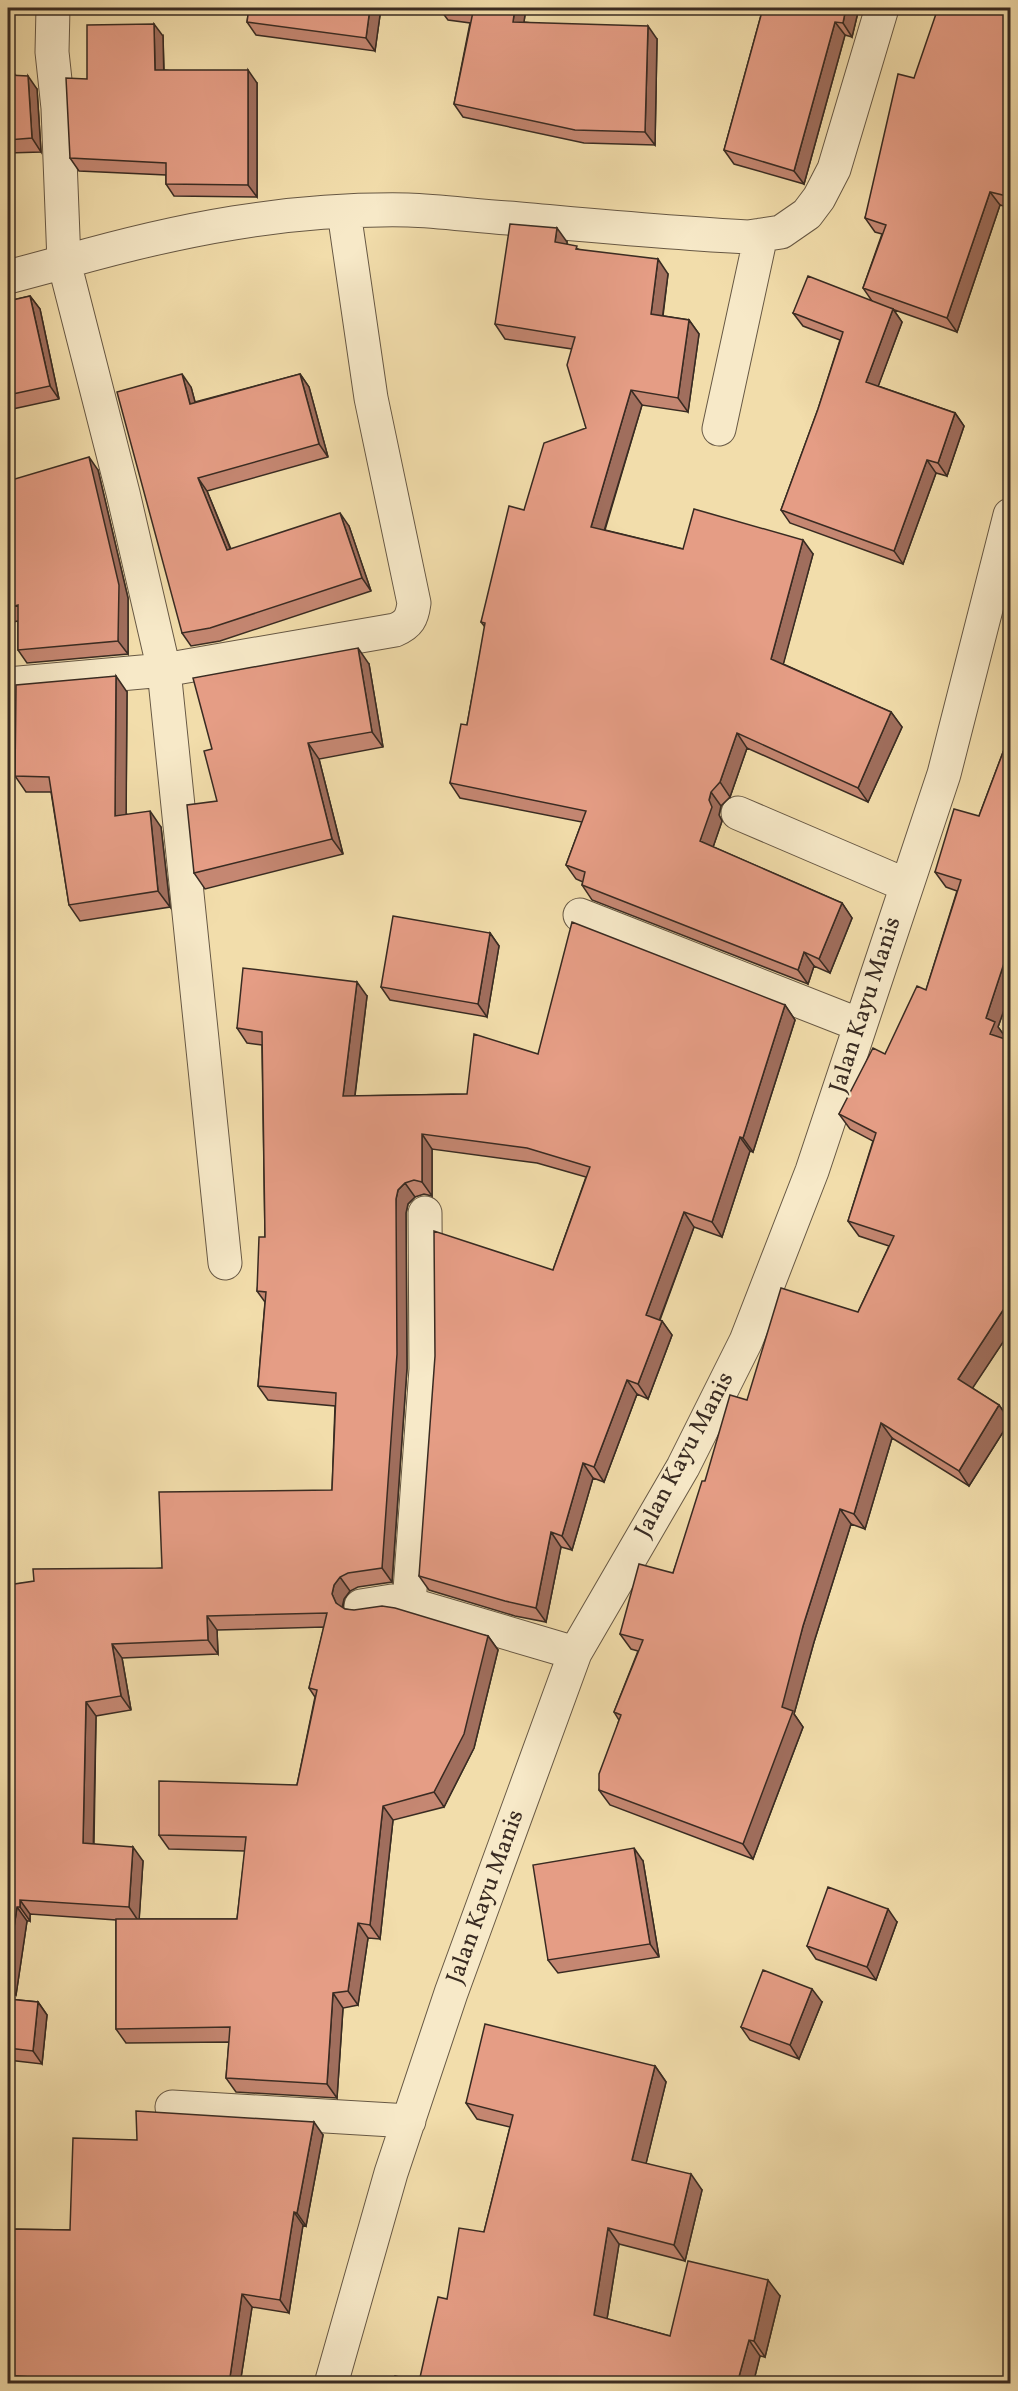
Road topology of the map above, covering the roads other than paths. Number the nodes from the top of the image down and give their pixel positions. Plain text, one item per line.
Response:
1 (53, 8) edge
2 (882, 8) edge
3 (344, 212) junction
4 (761, 236) junction
5 (64, 262) junction
6 (8, 277) edge
7 (719, 429) dead end
8 (1011, 515) edge
9 (164, 670) junction
10 (8, 684) edge
11 (738, 813) dead end
12 (906, 885) junction
13 (580, 915) dead end
14 (860, 1025) junction
15 (425, 1213) dead end
16 (225, 1263) dead end
17 (410, 1604) junction
18 (360, 1606) dead end
19 (575, 1653) junction
20 (172, 2107) dead end
21 (409, 2121) junction
22 (331, 2384) edge

1 - 5 street
2 - 4 street
3 - 4 street
3 - 5 street
3 - 9 street
4 - 7 street
5 - 6 street
5 - 9 street
8 - 12 street, Jalan Kayu Manis
9 - 10 street
9 - 16 street
11 - 12 street
12 - 14 street, Jalan Kayu Manis
13 - 14 street
14 - 19 street, Jalan Kayu Manis
15 - 17 street
17 - 18 street
17 - 19 street
19 - 21 street, Jalan Kayu Manis
20 - 21 street
21 - 22 street, Jalan Kayu Manis

